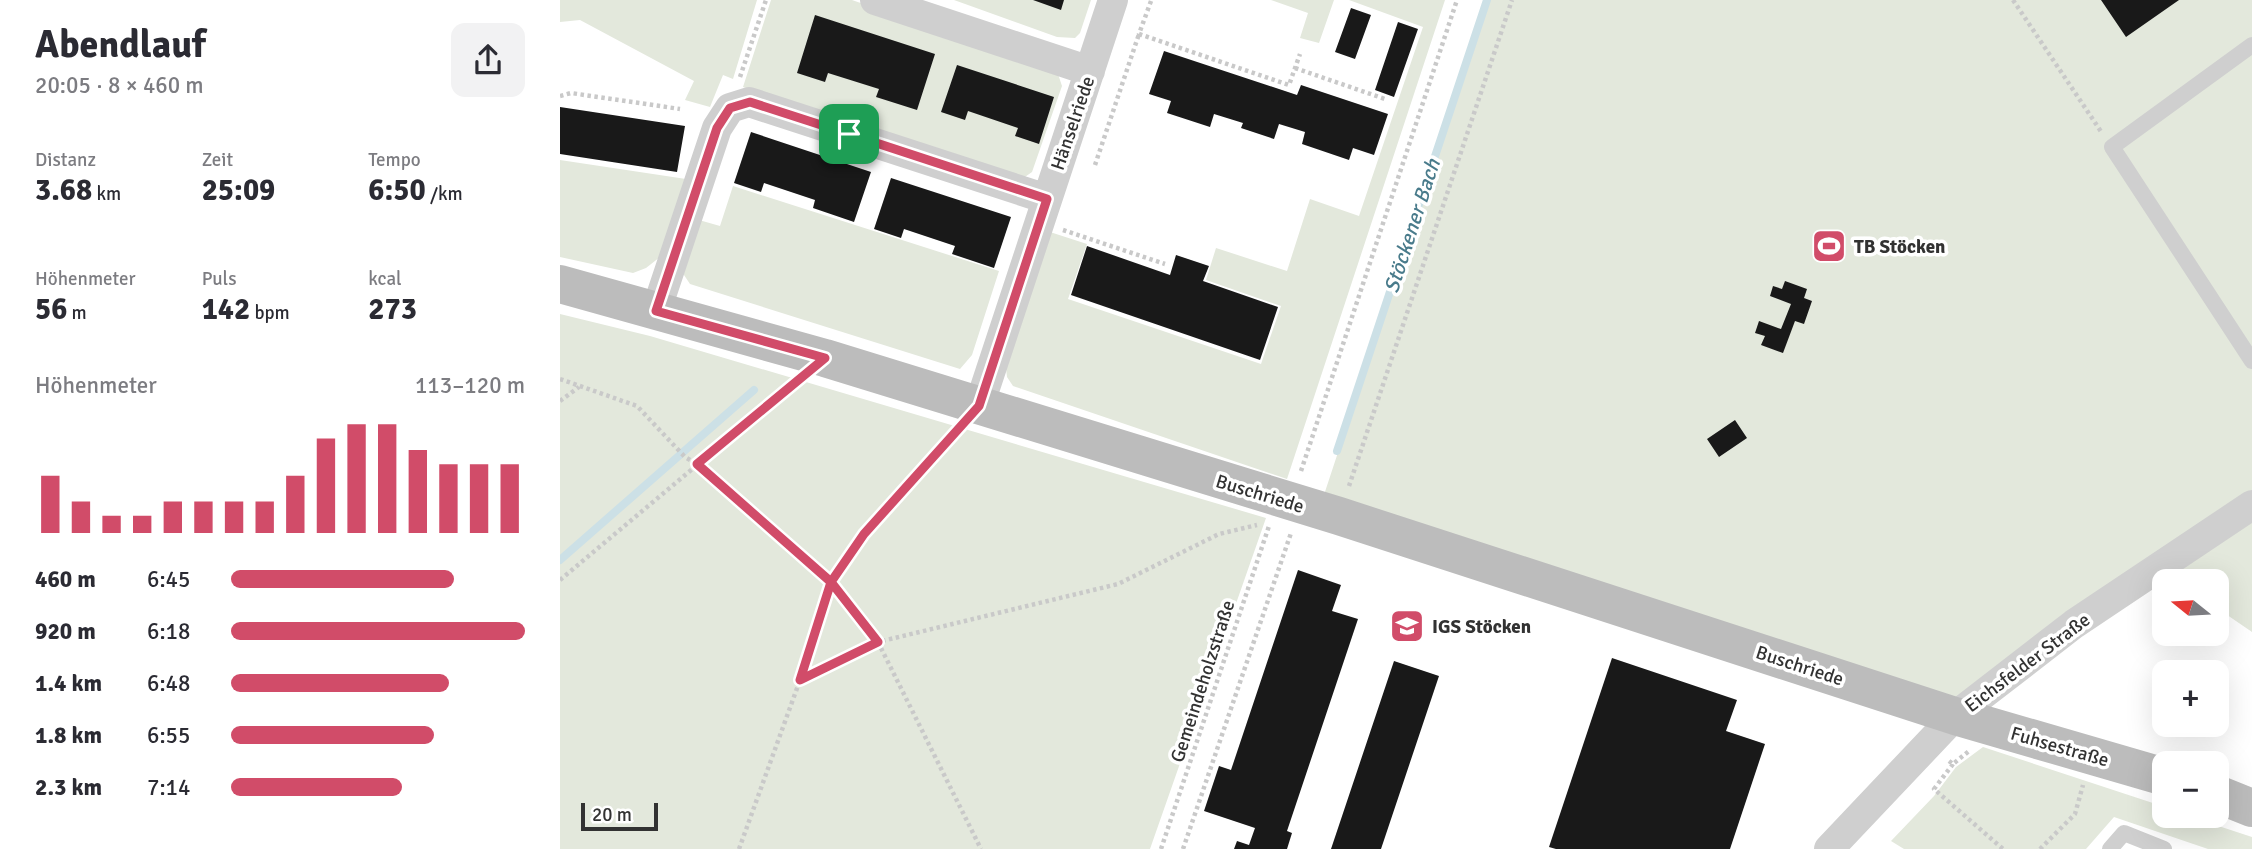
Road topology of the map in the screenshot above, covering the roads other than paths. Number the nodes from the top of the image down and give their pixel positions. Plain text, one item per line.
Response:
1 (875, 0) edge
2 (1113, 0) edge
3 (2252, 45) edge
4 (1090, 71) junction
5 (1043, 210) junction
6 (560, 285) edge
7 (656, 311) junction
8 (2252, 361) edge
9 (979, 406) junction
10 (2252, 505) edge
11 (1955, 716) junction
12 (2152, 773) edge
13 (2229, 799) edge
14 (2252, 808) edge
15 (1829, 849) edge
16 (2110, 849) edge
17 (2164, 849) edge

1 - 4 street
2 - 4 street, Hänselriede
3 - 8 lane
4 - 5 street, Hänselriede
5 - 7 street
5 - 9 street, Hänselriede
6 - 7 street, Buschriede
7 - 9 street, Buschriede
9 - 11 street, Buschriede
10 - 11 street, Eichsfelder Straße
11 - 12 street, Fuhsestraße
11 - 15 street, Eichsfelder Straße
13 - 14 street
16 - 17 lane

